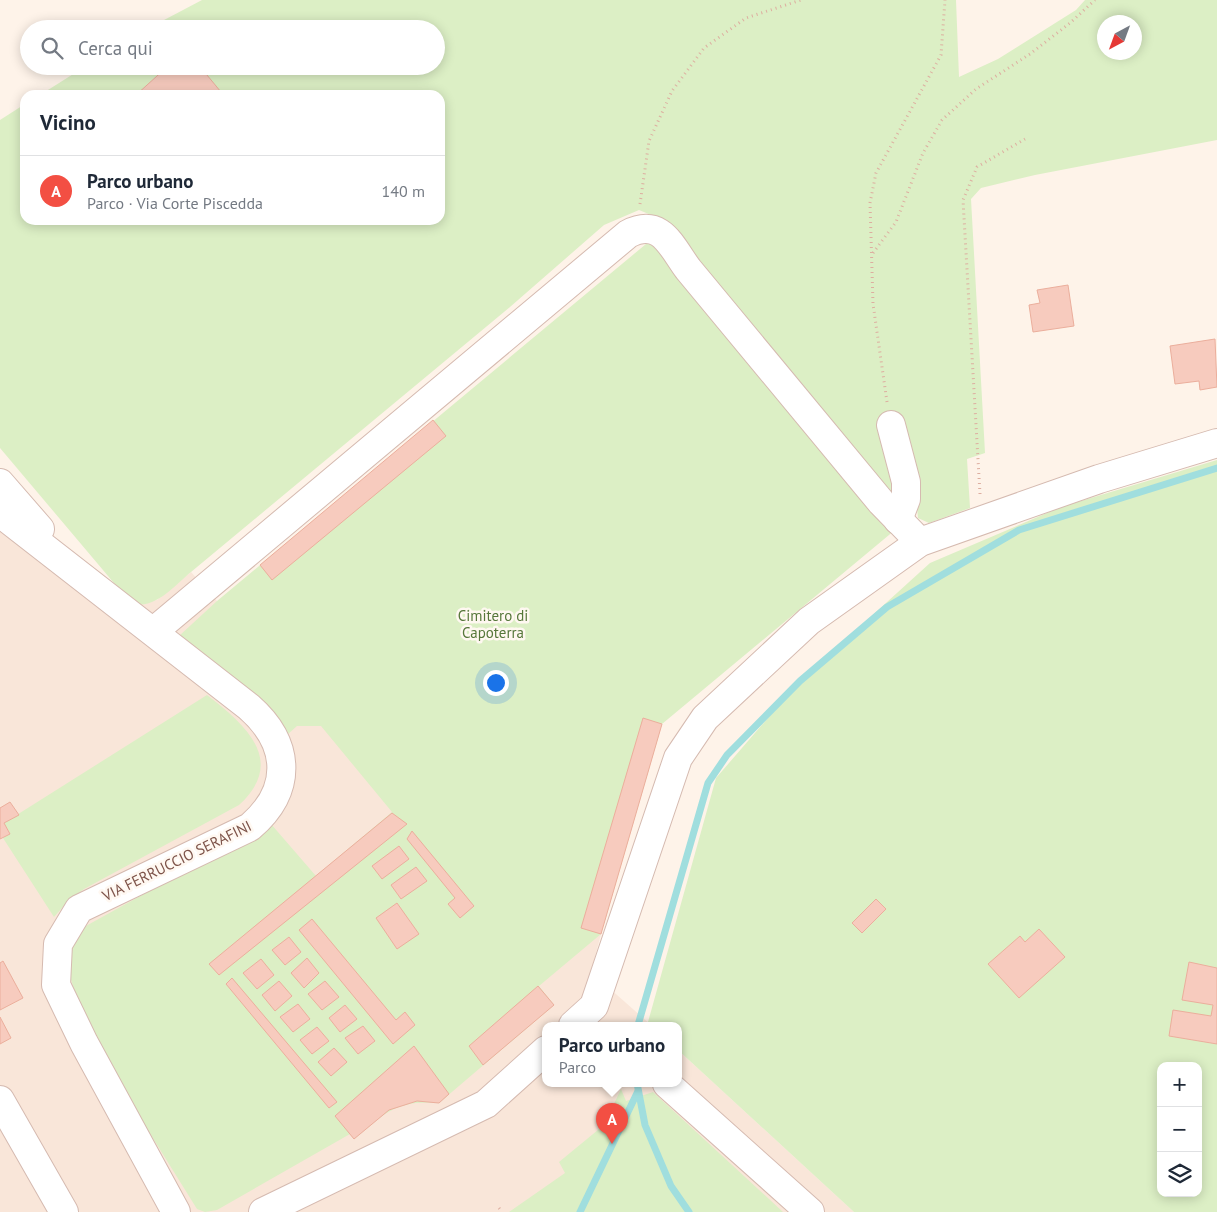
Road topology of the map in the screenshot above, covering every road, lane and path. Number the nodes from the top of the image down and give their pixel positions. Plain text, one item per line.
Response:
1 (802, 0) edge
2 (945, 0) edge
3 (1095, 0) edge
4 (1025, 139) dead end
5 (637, 229) junction
6 (872, 254) junction
7 (891, 425) joint
8 (1217, 443) edge
9 (0, 482) edge
10 (0, 513) edge
11 (898, 520) junction
12 (982, 520) junction
13 (920, 542) junction
14 (77, 572) junction
15 (154, 631) junction
16 (576, 1022) edge
17 (542, 1054) edge
18 (670, 1087) edge
19 (0, 1100) edge
20 (499, 1208) dead end
21 (64, 1212) edge
22 (176, 1212) edge
23 (263, 1212) edge
24 (502, 1212) edge
25 (810, 1212) edge

1 - 5 path
2 - 6 path
3 - 6 path
4 - 12 path
5 - 11 street
5 - 15 street
6 - 7 path
7 - 11 street
8 - 12 street
9 - 14 street
10 - 14 street, VIA FERRUCCIO SERAFINI
11 - 13 street
12 - 13 street
13 - 16 street
14 - 15 street, VIA FERRUCCIO SERAFINI
15 - 22 street, VIA FERRUCCIO SERAFINI
17 - 23 street
18 - 25 street
19 - 21 street
20 - 24 path

